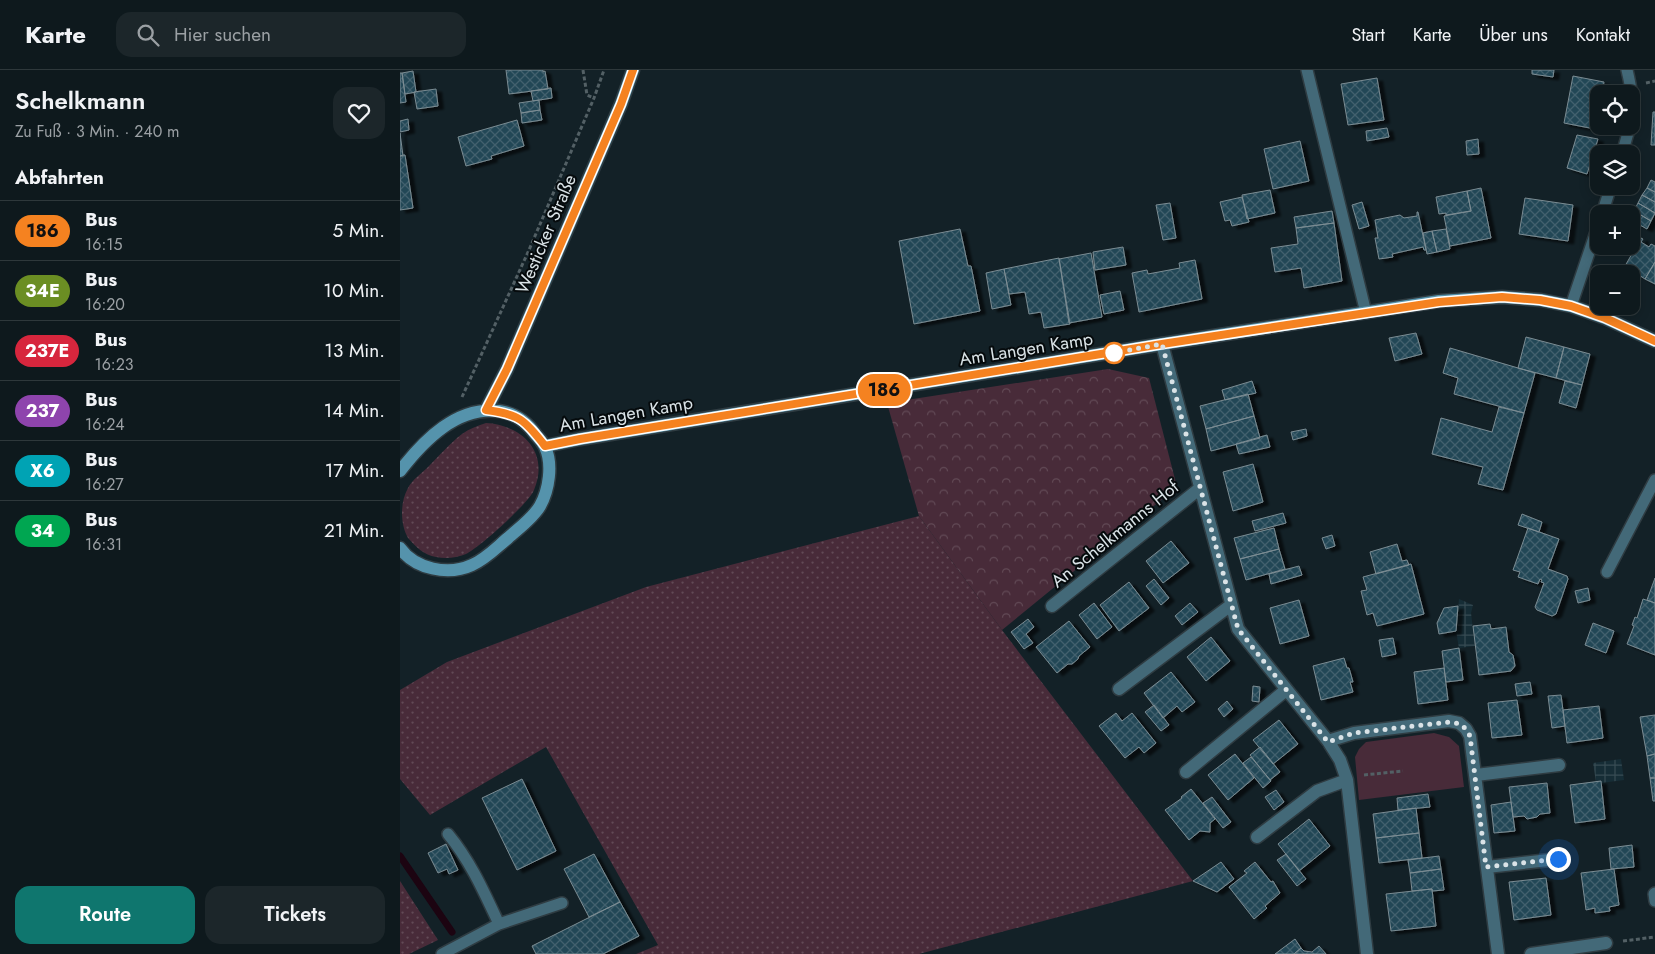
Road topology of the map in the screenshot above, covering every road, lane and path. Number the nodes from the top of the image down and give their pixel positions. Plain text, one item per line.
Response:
1 (583, 70) edge
2 (604, 70) edge
3 (633, 70) edge
4 (1307, 70) edge
5 (1626, 70) edge
6 (1630, 85) edge
7 (594, 98) junction
8 (1590, 250) edge
9 (1571, 306) junction
10 (1366, 313) junction
11 (1655, 341) edge
12 (1162, 344) junction
13 (457, 403) dead end
14 (486, 410) junction
15 (545, 446) junction
16 (400, 471) edge
17 (1655, 480) edge
18 (1199, 488) junction
19 (402, 557) edge
20 (1607, 572) dead end
21 (1231, 605) junction
22 (1052, 606) dead end
23 (1119, 689) dead end
24 (1286, 690) junction
25 (1328, 742) junction
26 (1559, 765) dead end
27 (1404, 770) dead end
28 (1186, 772) dead end
29 (1476, 775) junction
30 (1347, 780) junction
31 (448, 834) dead end
32 (1257, 837) dead end
33 (1558, 859) dead end
34 (1486, 867) junction
35 (1655, 893) edge
36 (1655, 901) edge
37 (562, 903) dead end
38 (499, 924) junction
39 (1655, 937) edge
40 (1606, 943) joint
41 (444, 953) edge
42 (1367, 954) edge
43 (1498, 954) edge
44 (1531, 954) edge

1 - 7 path
2 - 7 path
3 - 14 street, Westicker Straße
4 - 10 lane
5 - 6 lane
7 - 13 path
8 - 9 lane
9 - 10 street, Am Langen Kamp
9 - 11 street, Am Langen Kamp
10 - 12 street, Am Langen Kamp
12 - 15 street, Am Langen Kamp
12 - 18 street, An Schelkmanns Hof
14 - 15 street
14 - 16 street
15 - 19 street
17 - 20 lane
18 - 21 street, An Schelkmanns Hof
18 - 22 street, An Schelkmanns Hof
21 - 23 street
21 - 24 street, An Schelkmanns Hof
24 - 25 street, An Schelkmanns Hof
24 - 28 street
25 - 29 street
25 - 30 street, An Schelkmanns Hof
26 - 29 street
27 - 30 path
29 - 34 street
30 - 32 street
30 - 42 street, An Schelkmanns Hof
31 - 38 lane
33 - 34 street
34 - 43 street
35 - 36 lane
37 - 38 lane
38 - 41 lane
39 - 40 path
40 - 44 street

